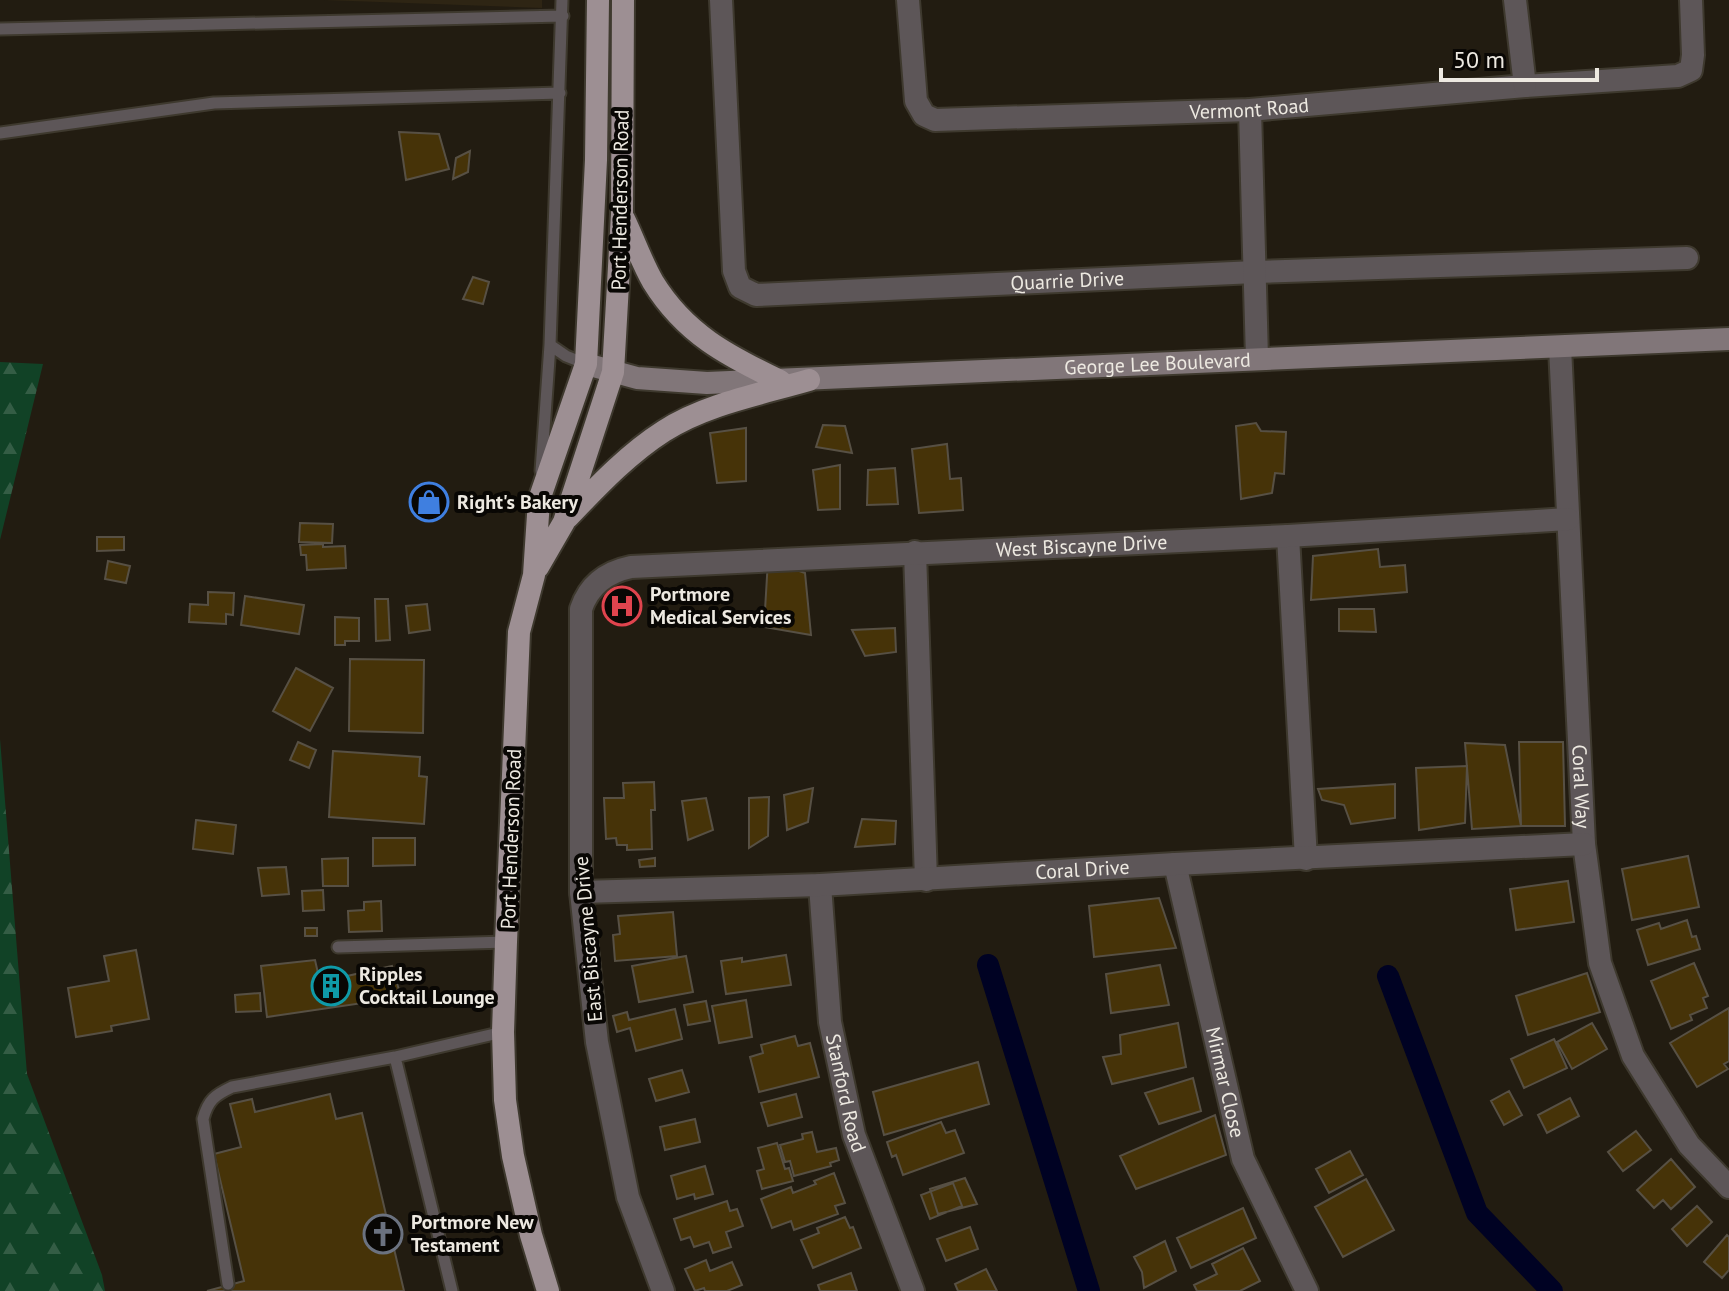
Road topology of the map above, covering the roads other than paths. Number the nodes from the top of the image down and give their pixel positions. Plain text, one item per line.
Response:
1 (562, 0) edge
2 (598, 0) edge
3 (623, 0) edge
4 (721, 0) edge
5 (908, 0) edge
6 (1515, 0) edge
7 (1691, 0) edge
8 (563, 16) junction
9 (0, 29) edge
10 (1525, 86) junction
11 (560, 93) junction
12 (1250, 110) junction
13 (0, 133) edge
14 (622, 214) junction
15 (1687, 258) dead end
16 (1255, 272) junction
17 (1725, 339) edge
18 (550, 345) junction
19 (1560, 347) junction
20 (1257, 358) junction
21 (586, 364) junction
22 (613, 372) junction
23 (809, 380) junction
24 (780, 381) junction
25 (539, 500) junction
26 (1568, 519) junction
27 (564, 522) junction
28 (1288, 536) junction
29 (915, 552) junction
30 (534, 575) junction
31 (598, 582) joint
32 (1584, 844) junction
33 (1306, 859) junction
34 (1175, 864) junction
35 (926, 880) junction
36 (820, 885) junction
37 (581, 892) junction
38 (506, 942) junction
39 (338, 947) dead end
40 (503, 1032) junction
41 (395, 1057) junction
42 (1729, 1187) edge
43 (228, 1284) dead end
44 (452, 1291) edge
45 (548, 1291) edge
46 (663, 1291) edge
47 (913, 1291) edge
48 (1307, 1291) edge

1 - 8 lane
2 - 21 main road, Port Henderson Road
3 - 14 main road, Port Henderson Road
4 - 16 street, Quarrie Drive
5 - 12 street, Vermont Road
6 - 10 street
7 - 10 street, Vermont Road
8 - 9 lane
8 - 11 lane
10 - 12 street, Vermont Road
11 - 13 lane
11 - 18 lane
12 - 16 street
14 - 22 main road, Port Henderson Road
14 - 24 main road
15 - 16 street, Quarrie Drive
16 - 20 street
17 - 19 main road, George Lee Boulevard
18 - 21 lane
18 - 25 lane
19 - 20 main road, George Lee Boulevard
19 - 26 street, Coral Way
20 - 23 main road, George Lee Boulevard
21 - 22 main road, George Lee Boulevard
21 - 25 main road, Port Henderson Road
22 - 24 main road, George Lee Boulevard
22 - 27 main road, Port Henderson Road
23 - 24 main road, George Lee Boulevard
23 - 27 main road
25 - 30 main road, Port Henderson Road
26 - 28 street, West Biscayne Drive
26 - 32 street, Coral Way
27 - 30 main road, Port Henderson Road
28 - 29 street, West Biscayne Drive
28 - 33 street
29 - 31 street, West Biscayne Drive
29 - 35 street
30 - 38 main road, Port Henderson Road
31 - 37 street, East Biscayne Drive
32 - 33 street, Coral Drive
32 - 42 street, Coral Way
33 - 34 street, Coral Drive
34 - 35 street, Coral Drive
34 - 48 street, Mirmar Close
35 - 36 street, Coral Drive
36 - 37 street, Coral Drive
36 - 47 street, Stanford Road
37 - 46 street, East Biscayne Drive
38 - 39 lane
38 - 40 main road, Port Henderson Road
40 - 41 lane
40 - 45 main road, Port Henderson Road
41 - 43 lane
41 - 44 lane

